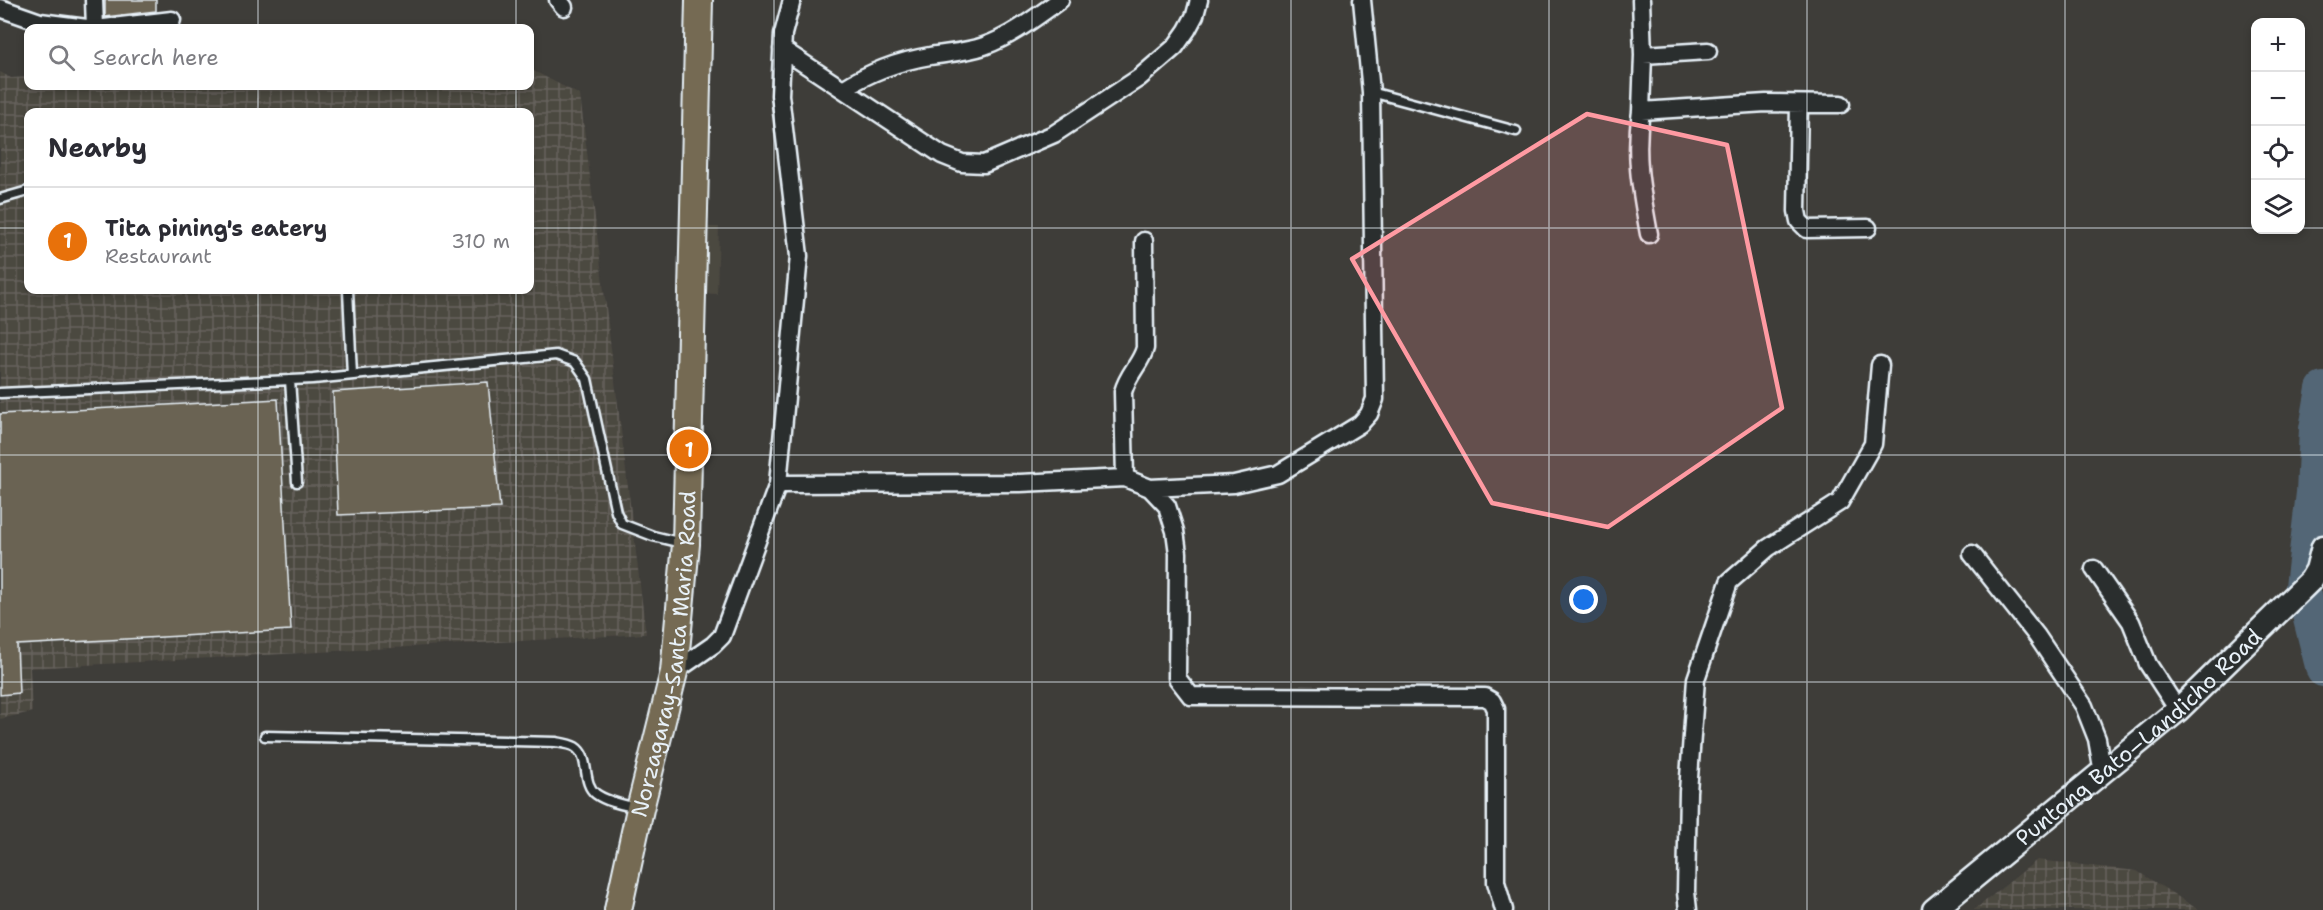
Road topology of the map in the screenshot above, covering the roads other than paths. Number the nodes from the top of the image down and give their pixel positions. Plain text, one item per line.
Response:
1 (94, 0) edge
2 (699, 0) edge
3 (792, 0) edge
4 (1060, 0) edge
5 (1199, 0) edge
6 (1362, 0) edge
7 (1641, 0) edge
8 (0, 8) edge
9 (18, 8) edge
10 (172, 21) dead end
11 (56, 24) edge
12 (95, 24) edge
13 (143, 24) edge
14 (782, 49) junction
15 (1708, 51) dead end
16 (1643, 55) junction
17 (843, 89) junction
18 (1371, 92) junction
19 (1799, 104) junction
20 (1841, 104) dead end
21 (1641, 111) junction
22 (1516, 131) dead end
23 (24, 192) edge
24 (0, 199) edge
25 (1868, 228) dead end
26 (1649, 234) dead end
27 (1144, 241) dead end
28 (348, 294) edge
29 (1880, 365) dead end
30 (352, 375) junction
31 (290, 380) junction
32 (0, 393) edge
33 (1125, 478) junction
34 (297, 482) dead end
35 (778, 484) junction
36 (1150, 488) junction
37 (686, 544) junction
38 (2323, 547) edge
39 (1972, 554) dead end
40 (2094, 569) dead end
41 (674, 672) junction
42 (2178, 710) junction
43 (265, 736) dead end
44 (2103, 773) junction
45 (640, 809) junction
46 (618, 910) edge
47 (1504, 910) edge
48 (1688, 910) edge
49 (1934, 910) edge

1 - 12 street
2 - 37 main road, Norzagaray-Santa Maria Road
3 - 14 street
4 - 17 street
5 - 17 street
6 - 18 street
7 - 16 street
8 - 9 street
9 - 11 street
10 - 13 street
14 - 17 street
14 - 35 street
15 - 16 street
16 - 21 street
18 - 22 lane
18 - 36 street
19 - 20 street
19 - 21 street
19 - 25 street
21 - 26 street
23 - 24 lane
27 - 33 street
28 - 30 lane
29 - 48 street
30 - 31 lane
30 - 37 lane
31 - 32 lane
31 - 34 lane
33 - 35 street
33 - 36 street
35 - 41 street
36 - 47 street
37 - 41 main road, Norzagaray-Santa Maria Road
38 - 42 main road, Puntong Bato–Landicho Road
39 - 44 street
40 - 42 street
41 - 45 main road, Norzagaray-Santa Maria Road
42 - 44 main road, Puntong Bato–Landicho Road
43 - 45 lane
44 - 49 main road, Puntong Bato–Landicho Road
45 - 46 main road, Norzagaray-Santa Maria Road

